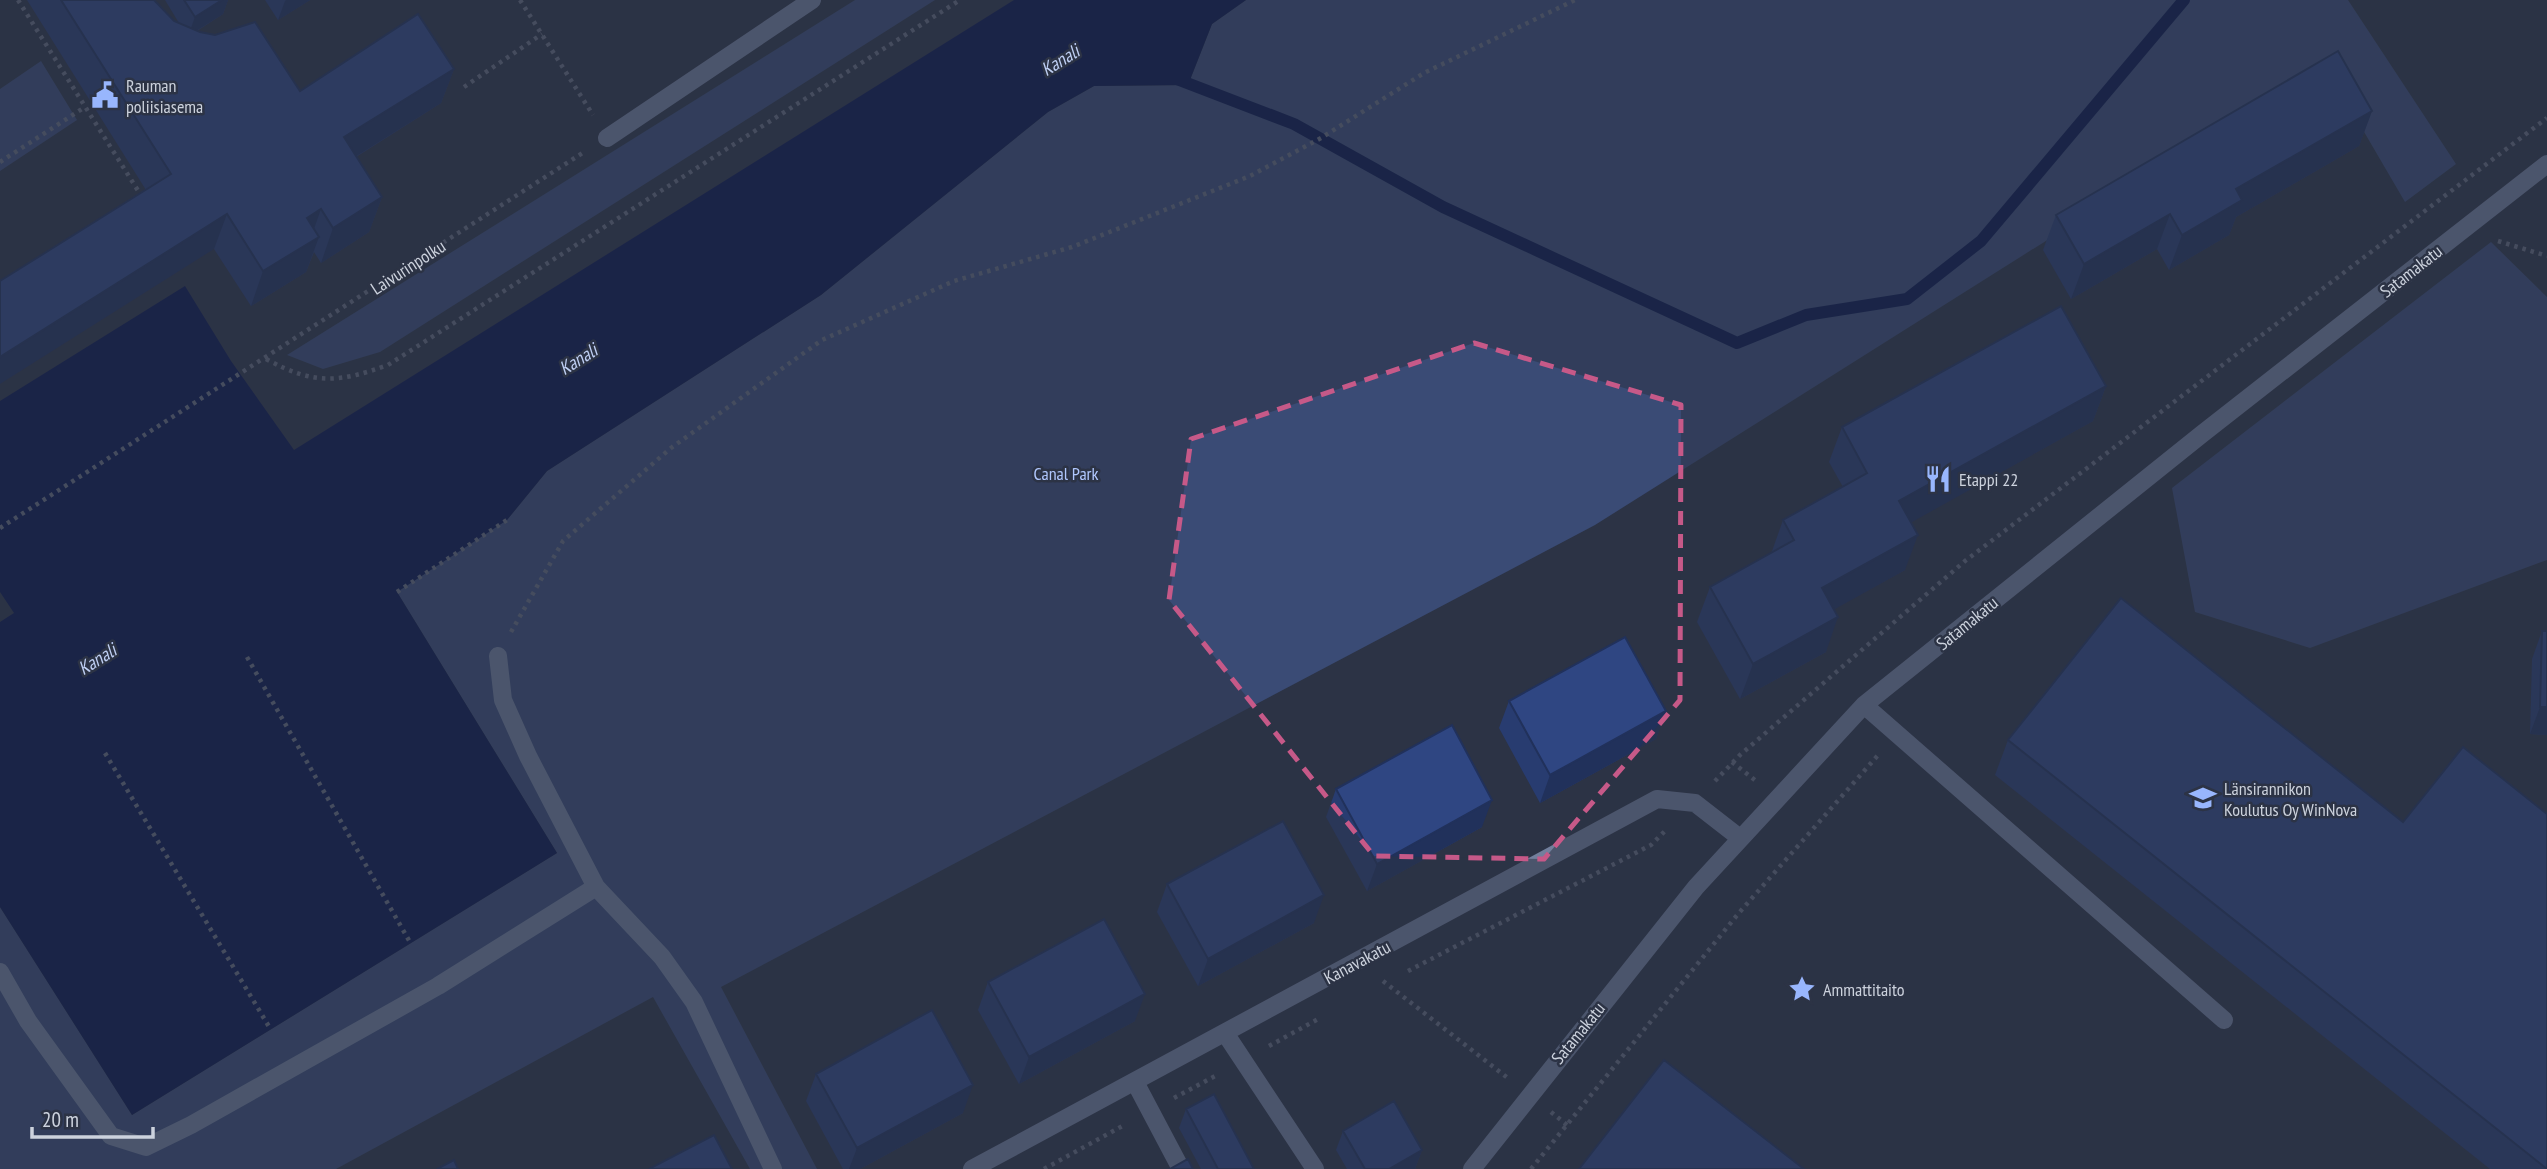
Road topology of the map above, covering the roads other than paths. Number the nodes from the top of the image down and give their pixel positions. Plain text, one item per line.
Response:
1 (812, 0) edge
2 (607, 138) road end
3 (2547, 164) edge
4 (498, 656) road end
5 (1864, 705) junction
6 (1740, 838) junction
7 (596, 887) junction
8 (0, 972) edge
9 (2224, 1020) dead end
10 (1225, 1033) junction
11 (1135, 1082) junction
12 (773, 1169) edge
13 (972, 1169) edge
14 (1181, 1169) edge
15 (1315, 1169) edge
16 (1472, 1169) edge

1 - 2 street
3 - 5 street, Satamakatu
4 - 7 street
5 - 6 street, Satamakatu
5 - 9 street
6 - 10 street, Kanavakatu
6 - 16 street, Satamakatu
7 - 8 street
7 - 12 street
10 - 11 street, Kanavakatu
10 - 15 street
11 - 13 street, Kanavakatu
11 - 14 street

